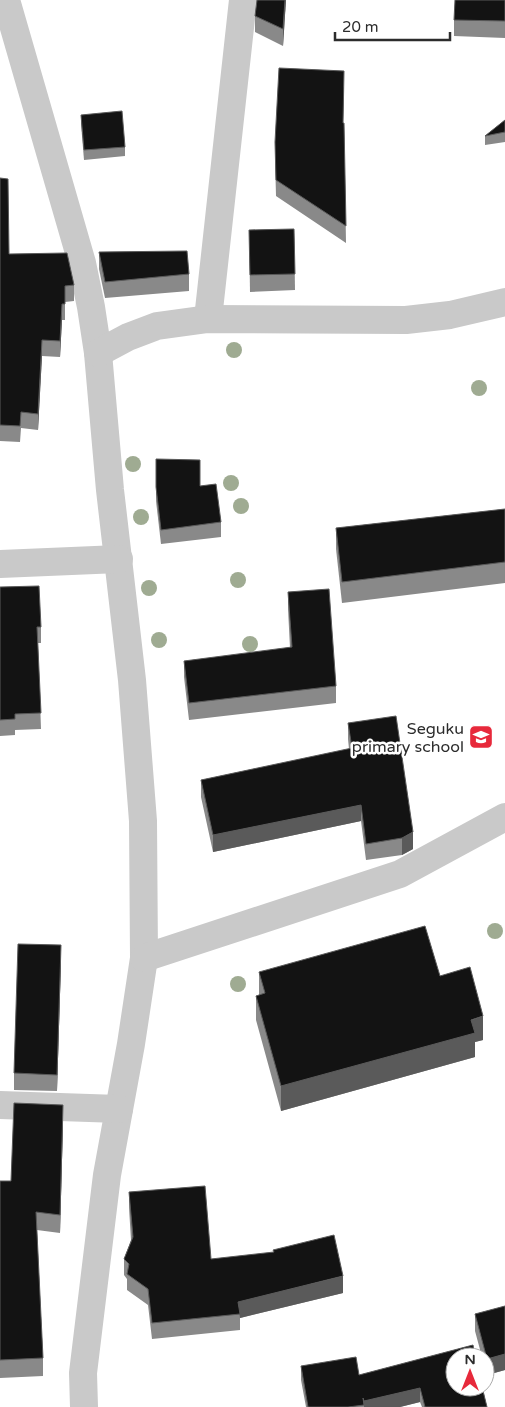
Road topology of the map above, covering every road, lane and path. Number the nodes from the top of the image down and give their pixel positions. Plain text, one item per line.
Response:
1 (6, 0) edge
2 (244, 0) edge
3 (505, 302) edge
4 (208, 319) junction
5 (98, 353) junction
6 (119, 559) junction
7 (0, 564) edge
8 (505, 817) edge
9 (144, 958) junction
10 (0, 1105) edge
11 (119, 1109) junction
12 (84, 1407) edge

1 - 5 street
2 - 4 street
3 - 4 street
4 - 5 street
5 - 6 street
6 - 7 street
6 - 9 street
8 - 9 street
9 - 11 street
10 - 11 street
11 - 12 street

